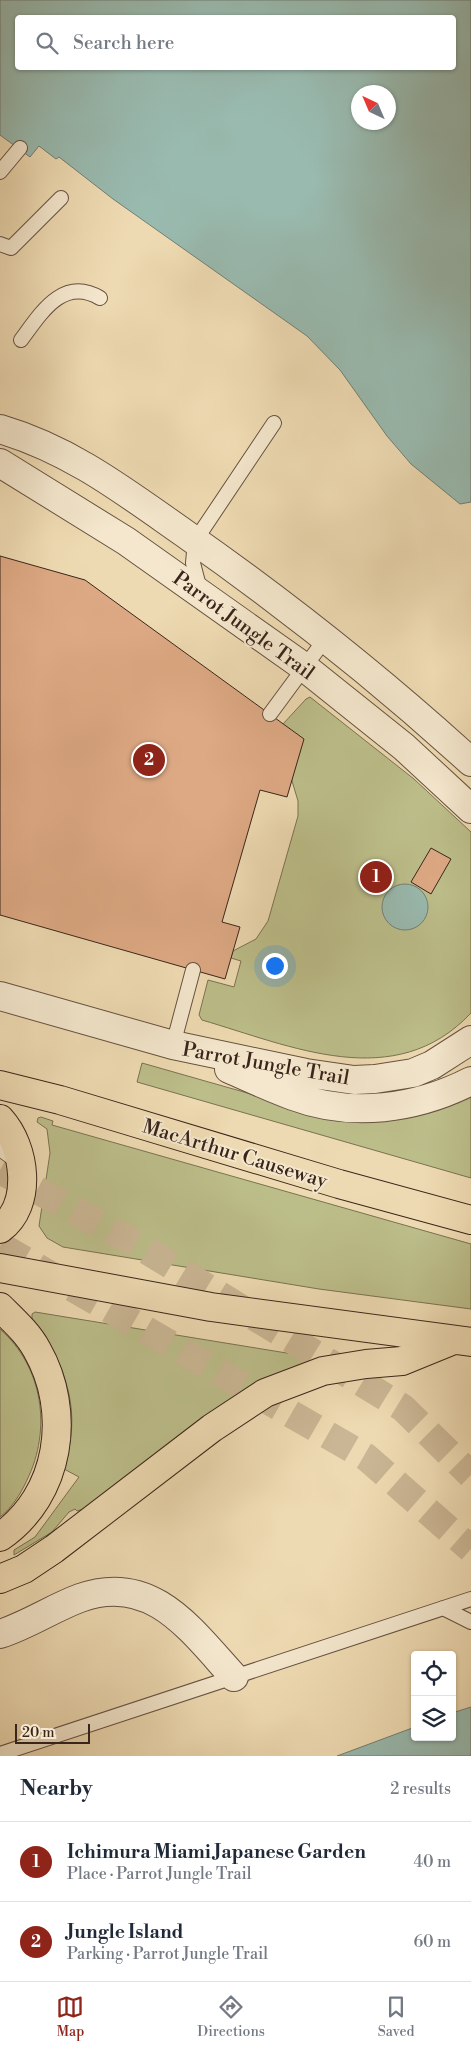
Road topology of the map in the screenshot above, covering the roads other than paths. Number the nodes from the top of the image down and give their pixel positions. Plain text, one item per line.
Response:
1 (20, 148) dead end
2 (0, 172) edge
3 (61, 198) dead end
4 (5, 246) edge
5 (0, 259) edge
6 (100, 298) dead end
7 (22, 340) dead end
8 (274, 423) dead end
9 (0, 429) edge
10 (0, 464) edge
11 (195, 541) junction
12 (202, 596) junction
13 (326, 638) junction
14 (304, 667) junction
15 (270, 714) dead end
16 (471, 762) edge
17 (471, 809) edge
18 (193, 970) dead end
19 (0, 996) edge
20 (471, 1040) edge
21 (173, 1046) junction
22 (471, 1081) edge
23 (0, 1085) edge
24 (0, 1119) edge
25 (10, 1156) edge
26 (471, 1220) edge
27 (0, 1229) edge
28 (0, 1268) edge
29 (0, 1307) edge
30 (461, 1342) edge
31 (0, 1537) edge
32 (0, 1579) edge
33 (471, 1598) edge
34 (444, 1608) junction
35 (471, 1622) edge
36 (0, 1634) edge
37 (234, 1677) junction
38 (0, 1754) edge

1 - 2 lane
3 - 4 lane
4 - 5 lane
6 - 7 lane
8 - 11 lane
9 - 11 street, Parrot Jungle Trail
10 - 12 street, Parrot Jungle Trail
11 - 12 lane
11 - 13 street, Parrot Jungle Trail
12 - 14 street, Parrot Jungle Trail
13 - 14 lane
13 - 16 street, Parrot Jungle Trail
14 - 15 lane
14 - 17 street, Parrot Jungle Trail
18 - 21 lane
19 - 21 street, Parrot Jungle Trail
20 - 21 street, Parrot Jungle Trail
21 - 22 street, Parrot Jungle Trail
23 - 26 highway, MacArthur Causeway
24 - 25 highway
25 - 27 highway
28 - 30 highway
29 - 31 highway
30 - 32 highway
33 - 34 lane
34 - 35 lane
34 - 37 lane
36 - 37 street
37 - 38 lane

